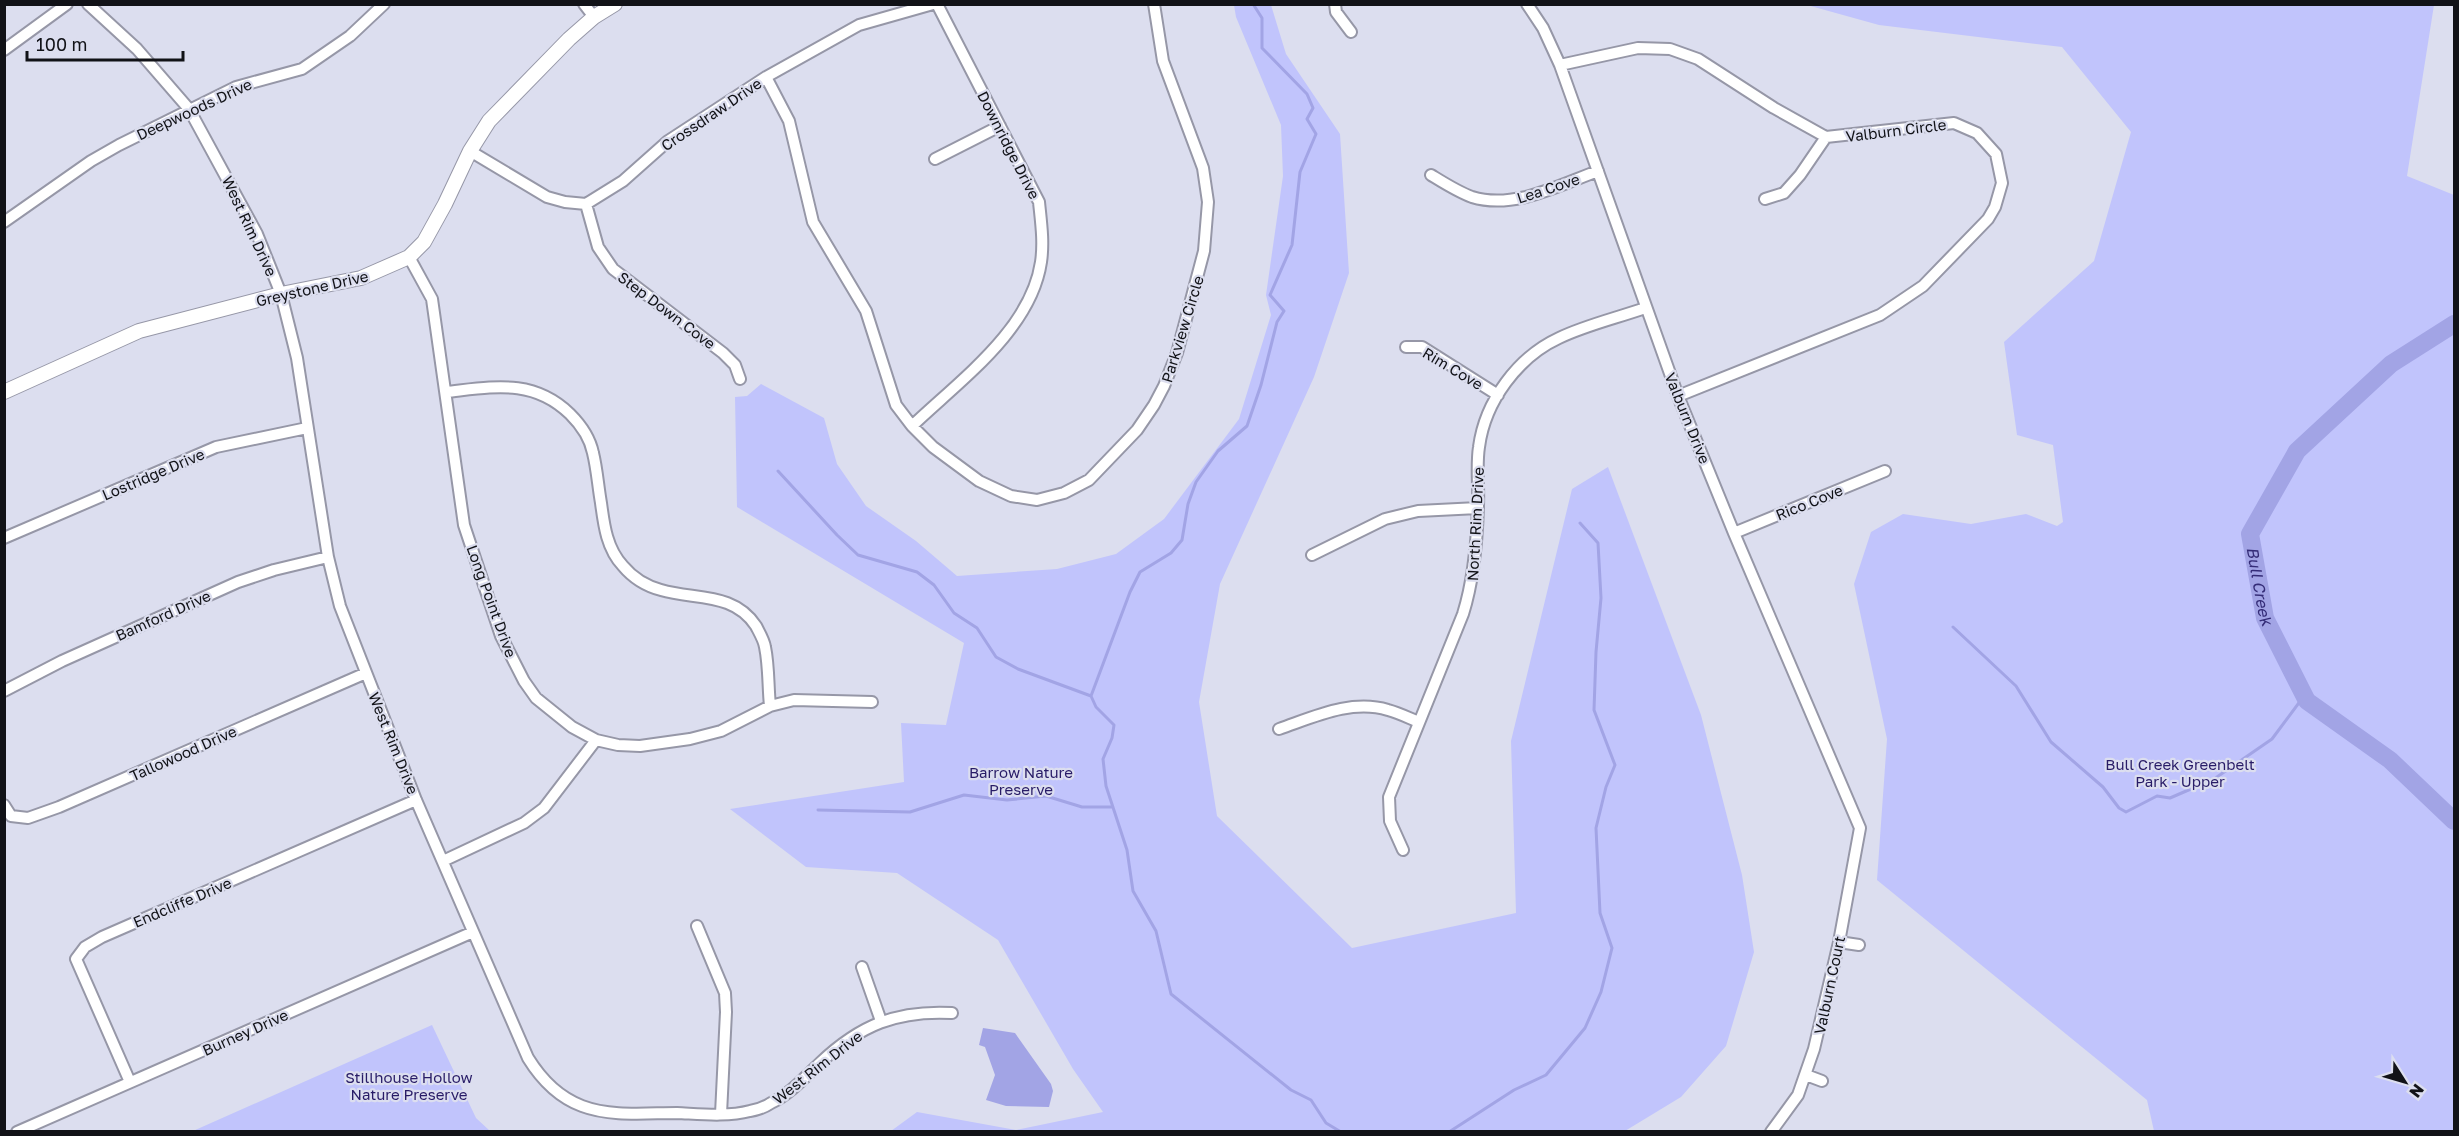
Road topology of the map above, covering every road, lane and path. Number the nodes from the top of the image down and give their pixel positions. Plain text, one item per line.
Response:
1 (67, 4) edge
2 (88, 4) edge
3 (384, 4) edge
4 (584, 4) edge
5 (615, 4) edge
6 (933, 4) edge
7 (937, 4) edge
8 (1154, 4) edge
9 (1335, 4) edge
10 (1527, 4) edge
11 (594, 17) junction
12 (1351, 32) dead end
13 (4, 50) edge
14 (1560, 65) junction
15 (766, 77) junction
16 (189, 109) junction
17 (1000, 126) junction
18 (1826, 137) junction
19 (470, 151) junction
20 (935, 159) dead end
21 (1598, 171) junction
22 (1431, 175) dead end
23 (1765, 199) dead end
24 (586, 204) junction
25 (4, 222) edge
26 (410, 257) junction
27 (281, 294) junction
28 (1646, 308) junction
29 (1406, 347) dead end
30 (740, 379) dead end
31 (4, 392) edge
32 (446, 392) junction
33 (1498, 395) junction
34 (1678, 396) junction
35 (912, 426) junction
36 (307, 428) junction
37 (1885, 471) dead end
38 (1478, 508) junction
39 (1734, 533) junction
40 (4, 538) edge
41 (1312, 555) dead end
42 (328, 557) junction
43 (366, 673) junction
44 (4, 691) edge
45 (872, 702) dead end
46 (770, 706) junction
47 (1419, 722) junction
48 (1279, 729) dead end
49 (596, 740) junction
50 (416, 800) junction
51 (4, 805) edge
52 (1860, 828) joint
53 (1402, 850) dead end
54 (443, 861) junction
55 (697, 926) dead end
56 (473, 932) junction
57 (1839, 942) junction
58 (1859, 945) dead end
59 (862, 967) dead end
60 (952, 1013) dead end
61 (881, 1022) junction
62 (1806, 1075) junction
63 (1822, 1081) dead end
64 (130, 1082) junction
65 (721, 1114) junction
66 (16, 1131) edge
67 (1771, 1131) edge

1 - 13 street
2 - 16 street, West Rim Drive
3 - 16 street, Deepwoods Drive
4 - 11 street
5 - 11 street, Greystone Drive
6 - 15 street, Crossdraw Drive
7 - 17 street, Downridge Drive
8 - 35 street, Parkview Circle
9 - 12 street
10 - 14 street, Valburn Drive
11 - 19 street, Greystone Drive
14 - 18 street, Valburn Circle
14 - 21 street, Valburn Drive
15 - 24 street, Crossdraw Drive
15 - 35 street, Parkview Circle
16 - 25 street, Deepwoods Drive
16 - 27 street, West Rim Drive
17 - 20 street
17 - 35 street, Downridge Drive
18 - 23 street
18 - 34 street, Valburn Circle
19 - 24 street
19 - 26 street, Greystone Drive
21 - 22 street, Lea Cove
21 - 28 street, Valburn Drive
24 - 30 street, Step Down Cove
26 - 27 street, Greystone Drive
26 - 32 street, Long Point Drive
27 - 31 street, Greystone Drive
27 - 36 street, West Rim Drive
28 - 33 street, North Rim Drive
28 - 34 street, Valburn Drive
29 - 33 street, Rim Cove
32 - 46 street
32 - 49 street, Long Point Drive
33 - 38 street, North Rim Drive
34 - 39 street, Valburn Drive
36 - 40 street, Lostridge Drive
36 - 42 street, West Rim Drive
37 - 39 street, Rico Cove
38 - 41 street
38 - 47 street, North Rim Drive
39 - 52 street, Valburn Drive
42 - 43 street, West Rim Drive
42 - 44 street, Bamford Drive
43 - 50 street, West Rim Drive
43 - 51 street, Tallowood Drive
45 - 46 street, Long Point Drive
46 - 49 street, Long Point Drive
47 - 48 street
47 - 53 street, North Rim Drive
49 - 54 street
50 - 54 street, West Rim Drive
50 - 64 street, Endcliffe Drive
52 - 57 street, Valburn Court
54 - 56 street, West Rim Drive
55 - 65 street
56 - 64 street, Burney Drive
56 - 65 street, West Rim Drive
57 - 58 street
57 - 62 street, Valburn Court
59 - 61 street
60 - 61 street, West Rim Drive
61 - 65 street, West Rim Drive
62 - 63 street
62 - 67 street, Valburn Court
64 - 66 street, Burney Drive

